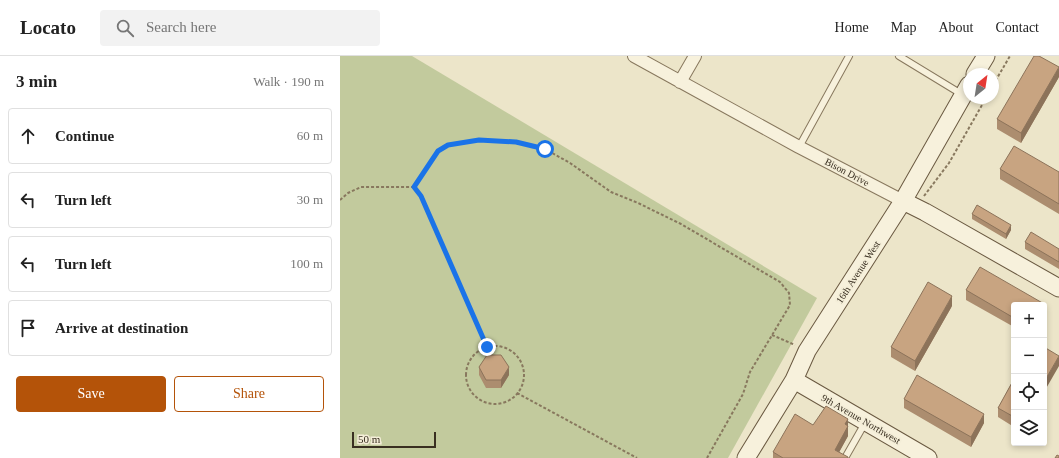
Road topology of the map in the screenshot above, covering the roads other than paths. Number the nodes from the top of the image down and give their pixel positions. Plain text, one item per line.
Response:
1 (634, 56) edge
2 (695, 56) edge
3 (899, 56) edge
4 (986, 56) edge
5 (847, 57) edge
6 (979, 68) edge
7 (680, 82) junction
8 (963, 88) edge
9 (963, 95) edge
10 (799, 147) junction
11 (903, 201) junction
12 (1059, 288) edge
13 (794, 380) junction
14 (865, 422) junction
15 (918, 454) edge
16 (746, 458) edge
17 (844, 458) edge

1 - 7 street, Bison Drive
2 - 7 street
3 - 8 lane
4 - 6 street
5 - 10 lane
7 - 10 street, Bison Drive
9 - 11 street, 16th Avenue West
10 - 11 street, Bison Drive
11 - 12 street, Bison Drive
11 - 13 street, 16th Avenue West
13 - 14 street, 9th Avenue Northwest
13 - 16 street, 16th Avenue West
14 - 15 street, 9th Avenue Northwest
14 - 17 lane

